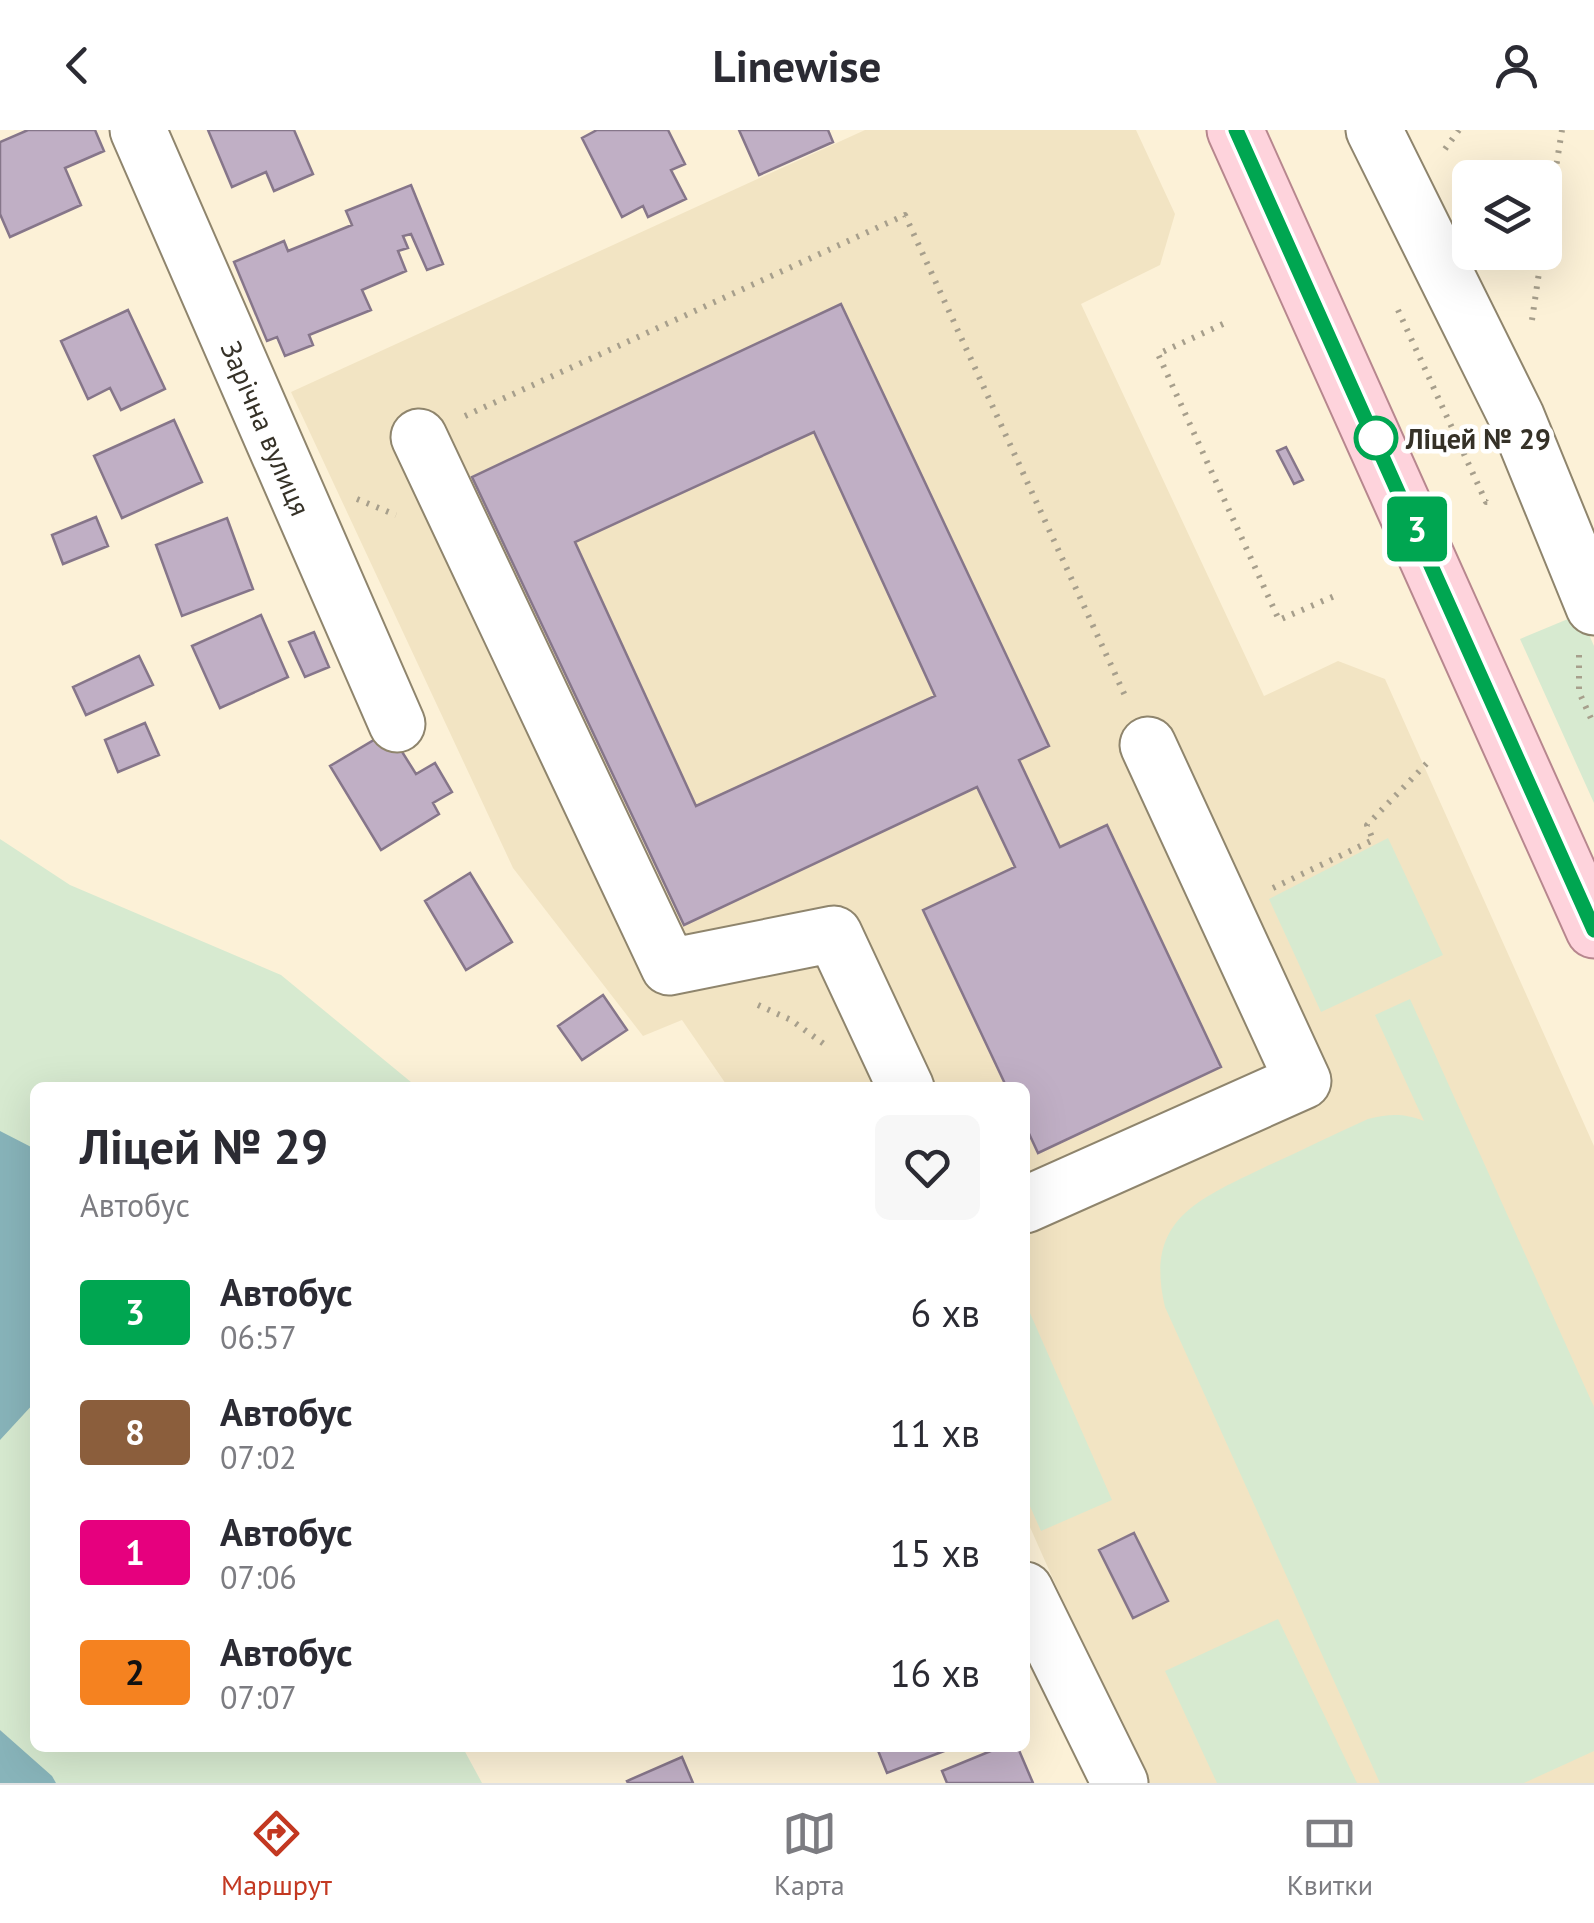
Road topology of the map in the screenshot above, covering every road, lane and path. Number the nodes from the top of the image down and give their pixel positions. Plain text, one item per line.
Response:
1 (138, 130) edge
2 (1236, 130) edge
3 (1374, 130) edge
4 (1562, 130) edge
5 (1557, 160) edge
6 (1223, 324) dead end
7 (1428, 376) dead end
8 (418, 437) joint
9 (282, 467) junction
10 (1486, 502) dead end
11 (471, 547) junction
12 (1339, 594) dead end
13 (1594, 607) edge
14 (397, 724) dead end
15 (1148, 745) joint
16 (1431, 759) dead end
17 (1257, 896) dead end
18 (1594, 930) edge
19 (756, 1005) dead end
20 (838, 1054) dead end
21 (903, 1082) edge
22 (1030, 1203) edge
23 (1030, 1600) edge
24 (1120, 1783) edge

1 - 9 street, Зарічна вулиця
2 - 18 main road
3 - 13 street
4 - 5 path
6 - 12 path
7 - 10 path
8 - 11 street
8 - 15 path
9 - 11 path
9 - 14 street, Зарічна вулиця
11 - 21 street
15 - 22 street
16 - 17 path
19 - 20 path
23 - 24 street

